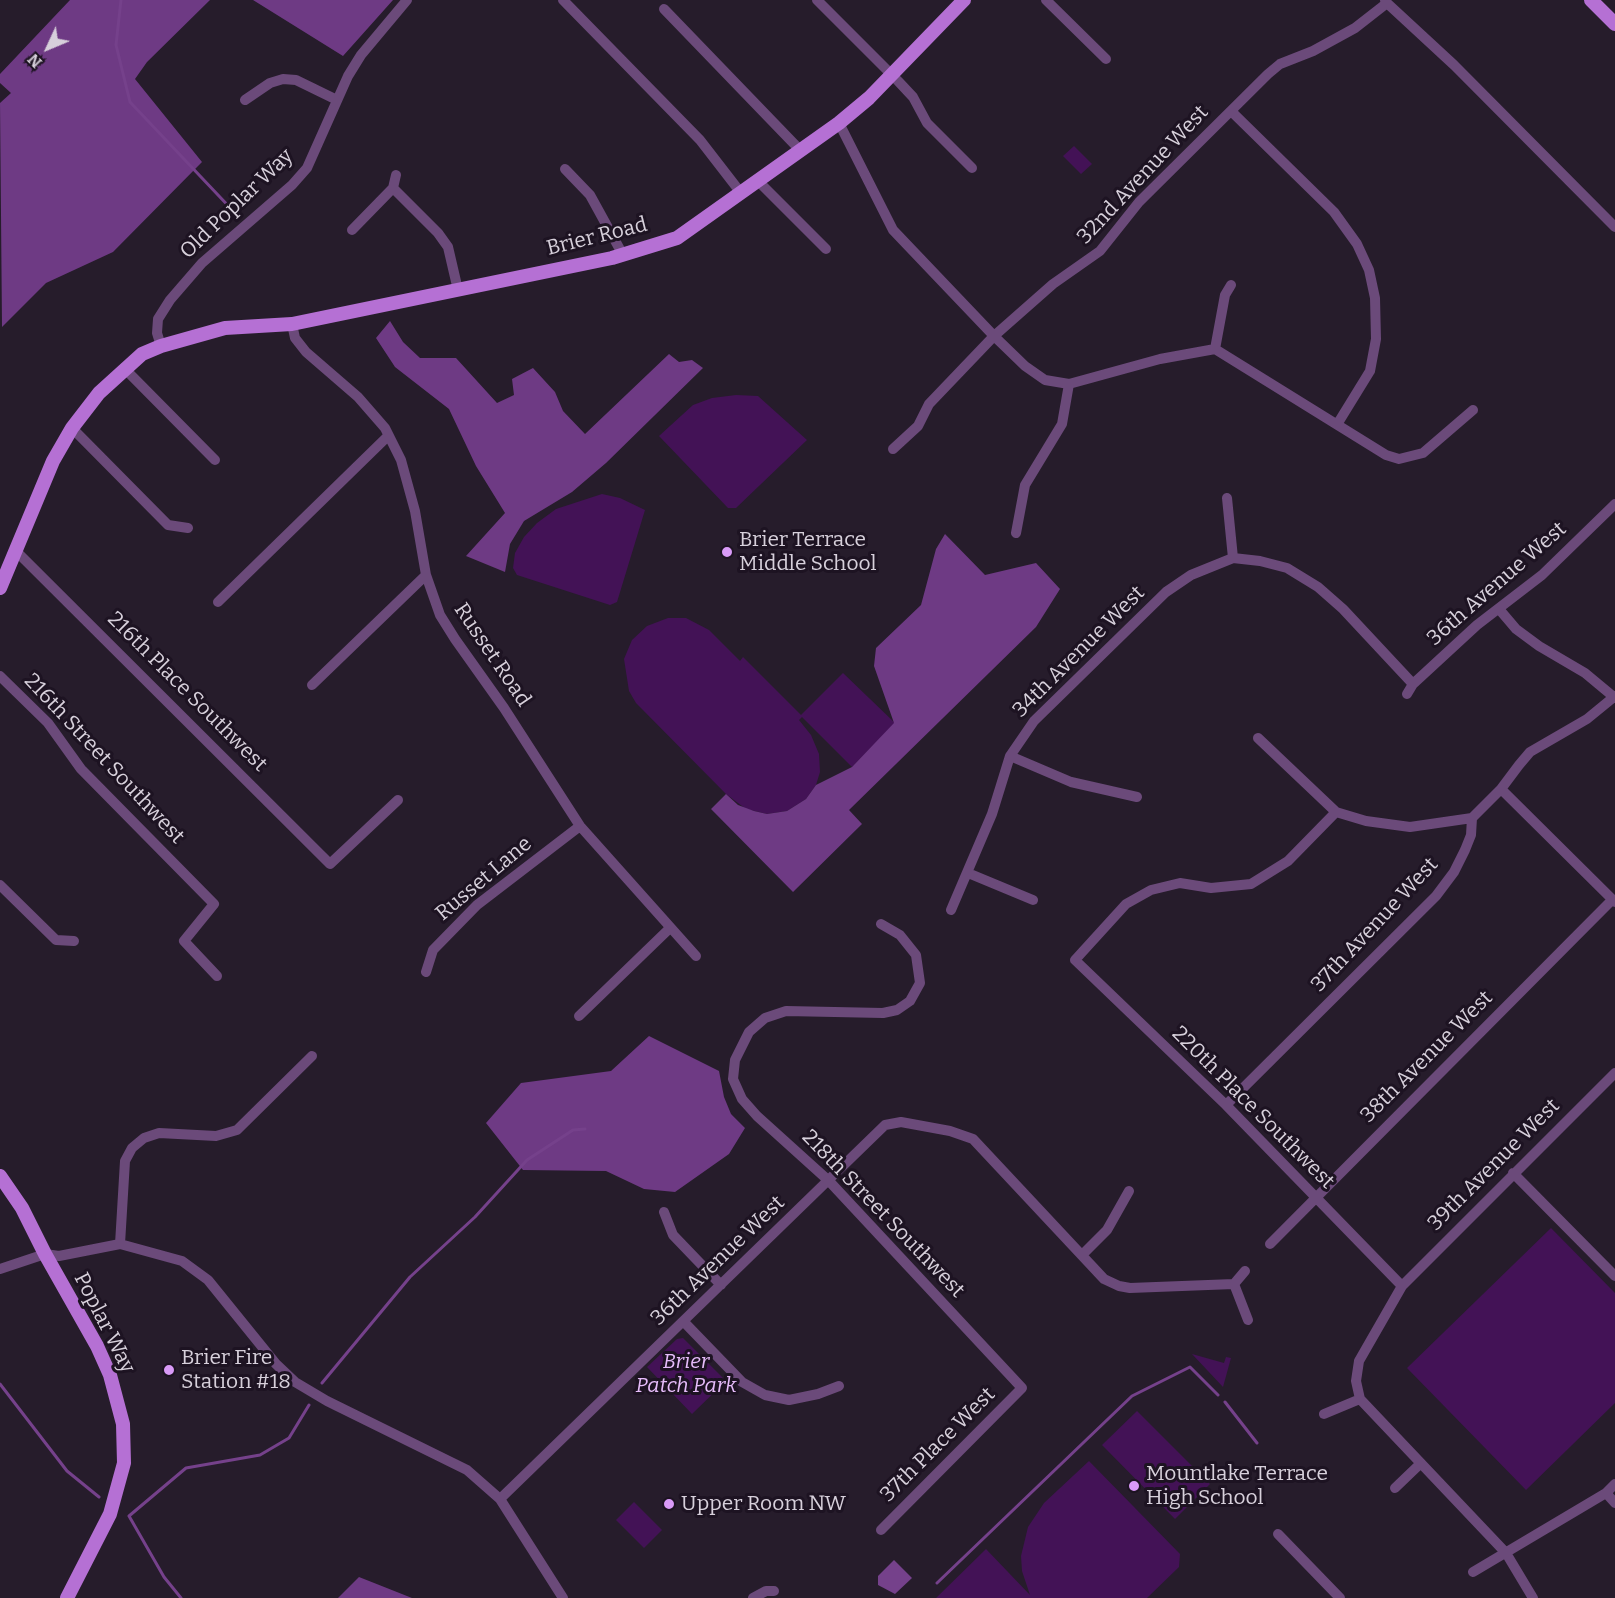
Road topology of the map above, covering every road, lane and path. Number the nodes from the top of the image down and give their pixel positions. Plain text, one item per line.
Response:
1 (407, 0) edge
2 (563, 0) edge
3 (964, 0) edge
4 (1046, 0) edge
5 (1591, 0) edge
6 (825, 2) edge
7 (1386, 2) edge
8 (664, 9) dead end
9 (1615, 24) edge
10 (1106, 59) dead end
11 (892, 75) junction
12 (245, 99) dead end
13 (337, 100) junction
14 (1231, 111) junction
15 (839, 123) junction
16 (800, 150) junction
17 (972, 168) dead end
18 (565, 169) dead end
19 (396, 175) dead end
20 (758, 181) junction
21 (393, 188) junction
22 (741, 193) junction
23 (1615, 227) edge
24 (352, 230) dead end
25 (826, 249) dead end
26 (623, 255) junction
27 (1231, 285) dead end
28 (458, 290) junction
29 (292, 324) junction
30 (994, 336) junction
31 (161, 346) junction
32 (1215, 349) junction
33 (124, 368) junction
34 (1069, 384) junction
35 (1473, 410) dead end
36 (1338, 423) junction
37 (72, 428) junction
38 (388, 436) junction
39 (893, 449) dead end
40 (216, 460) dead end
41 (1227, 498) dead end
42 (1615, 504) edge
43 (188, 528) dead end
44 (1016, 533) dead end
45 (15, 550) junction
46 (1233, 558) junction
47 (426, 575) junction
48 (0, 588) edge
49 (218, 602) dead end
50 (1499, 609) junction
51 (0, 676) edge
52 (1413, 684) junction
53 (312, 685) dead end
54 (1407, 694) dead end
55 (1615, 697) edge
56 (1258, 738) dead end
57 (1010, 756) junction
58 (1501, 789) junction
59 (1137, 797) dead end
60 (398, 800) dead end
61 (1336, 812) junction
62 (1472, 818) junction
63 (580, 826) junction
64 (968, 873) junction
65 (0, 885) edge
66 (1033, 900) dead end
67 (1614, 901) edge
68 (951, 910) dead end
69 (881, 924) dead end
70 (670, 928) junction
71 (74, 941) dead end
72 (696, 956) dead end
73 (426, 972) dead end
74 (217, 976) dead end
75 (579, 1016) dead end
76 (312, 1056) dead end
77 (1615, 1073) edge
78 (1226, 1106) junction
79 (1513, 1173) junction
80 (0, 1176) edge
81 (829, 1181) junction
82 (1129, 1191) dead end
83 (1314, 1196) junction
84 (664, 1212) dead end
85 (120, 1244) junction
86 (1270, 1244) dead end
87 (45, 1254) junction
88 (1082, 1255) junction
89 (0, 1269) edge
90 (1245, 1271) dead end
91 (1615, 1276) edge
92 (1234, 1284) junction
93 (721, 1285) junction
94 (1402, 1286) junction
95 (1248, 1320) dead end
96 (684, 1322) junction
97 (839, 1386) dead end
98 (1023, 1388) joint
99 (1360, 1399) junction
100 (1324, 1414) dead end
101 (1420, 1464) junction
102 (1615, 1484) edge
103 (1395, 1488) dead end
104 (1606, 1493) junction
105 (500, 1499) junction
106 (1615, 1503) edge
107 (881, 1530) dead end
108 (1278, 1534) dead end
109 (1506, 1552) junction
110 (1473, 1572) dead end
111 (774, 1591) dead end
112 (67, 1598) edge
113 (563, 1598) edge
114 (753, 1598) edge
115 (1340, 1598) edge
116 (1533, 1598) edge

1 - 13 street, Old Poplar Way
2 - 22 street
3 - 11 main road, Brier Road
4 - 10 street
5 - 9 main road
6 - 11 street
7 - 14 street, 32nd Avenue West
7 - 23 street
8 - 16 street
11 - 15 main road, Brier Road
11 - 17 street
12 - 13 street
13 - 31 street, Old Poplar Way
14 - 30 street, 32nd Avenue West
14 - 36 street
15 - 16 main road, Brier Road
15 - 30 street
16 - 20 main road, Brier Road
18 - 26 street
19 - 21 street
20 - 22 main road, Brier Road
20 - 25 street
21 - 24 street
21 - 28 street
22 - 26 main road, Brier Road
26 - 28 main road, Brier Road
27 - 32 street
28 - 29 main road, Brier Road
29 - 31 main road, Brier Road
29 - 38 street, Russet Road
30 - 34 street
30 - 39 street, 32nd Avenue West
31 - 33 main road
32 - 34 street
32 - 36 street
33 - 37 main road
33 - 40 street
34 - 44 street
35 - 36 street
37 - 43 street
37 - 45 main road
38 - 47 street, Russet Road
38 - 49 street
41 - 46 street
42 - 50 street, 36th Avenue West
45 - 48 main road
45 - 60 street, 216th Place Southwest
46 - 52 street
46 - 57 street, 34th Avenue West
47 - 53 street
47 - 63 street, Russet Road
50 - 52 street, 36th Avenue West
50 - 55 street
51 - 74 street, 216th Street Southwest
52 - 54 street, 36th Avenue West
55 - 58 street
56 - 61 street
57 - 59 street
57 - 64 street, 34th Avenue West
58 - 62 street
58 - 67 street
61 - 62 street
61 - 78 street, 220th Place Southwest
62 - 78 street, 37th Avenue West
63 - 70 street, Russet Road
63 - 73 street, Russet Lane
64 - 66 street
64 - 68 street, 34th Avenue West
65 - 71 street
67 - 83 street, 38th Avenue West
69 - 81 street, 218th Street Southwest
70 - 72 street, Russet Road
70 - 75 street
76 - 85 street
77 - 79 street, 39th Avenue West
78 - 83 street, 220th Place Southwest
79 - 91 street
79 - 94 street, 39th Avenue West
80 - 87 main road, Poplar Way
81 - 88 street, 36th Avenue West
81 - 93 street, 36th Avenue West
81 - 98 street, 218th Street Southwest
82 - 88 street
83 - 86 street, 38th Avenue West
83 - 94 street, 220th Place Southwest
84 - 93 street
85 - 87 street
85 - 105 street
87 - 89 street
87 - 112 main road, Poplar Way
88 - 92 street
90 - 92 street
92 - 95 street
93 - 96 street, 36th Avenue West
94 - 99 street, 39th Avenue West
96 - 97 street
96 - 105 street, 36th Avenue West
98 - 107 street, 37th Place West
99 - 100 street
99 - 101 street
101 - 103 street
101 - 109 street
102 - 104 street
104 - 106 street
104 - 109 street
105 - 113 street
108 - 115 street
109 - 110 street
109 - 116 street
111 - 114 street

